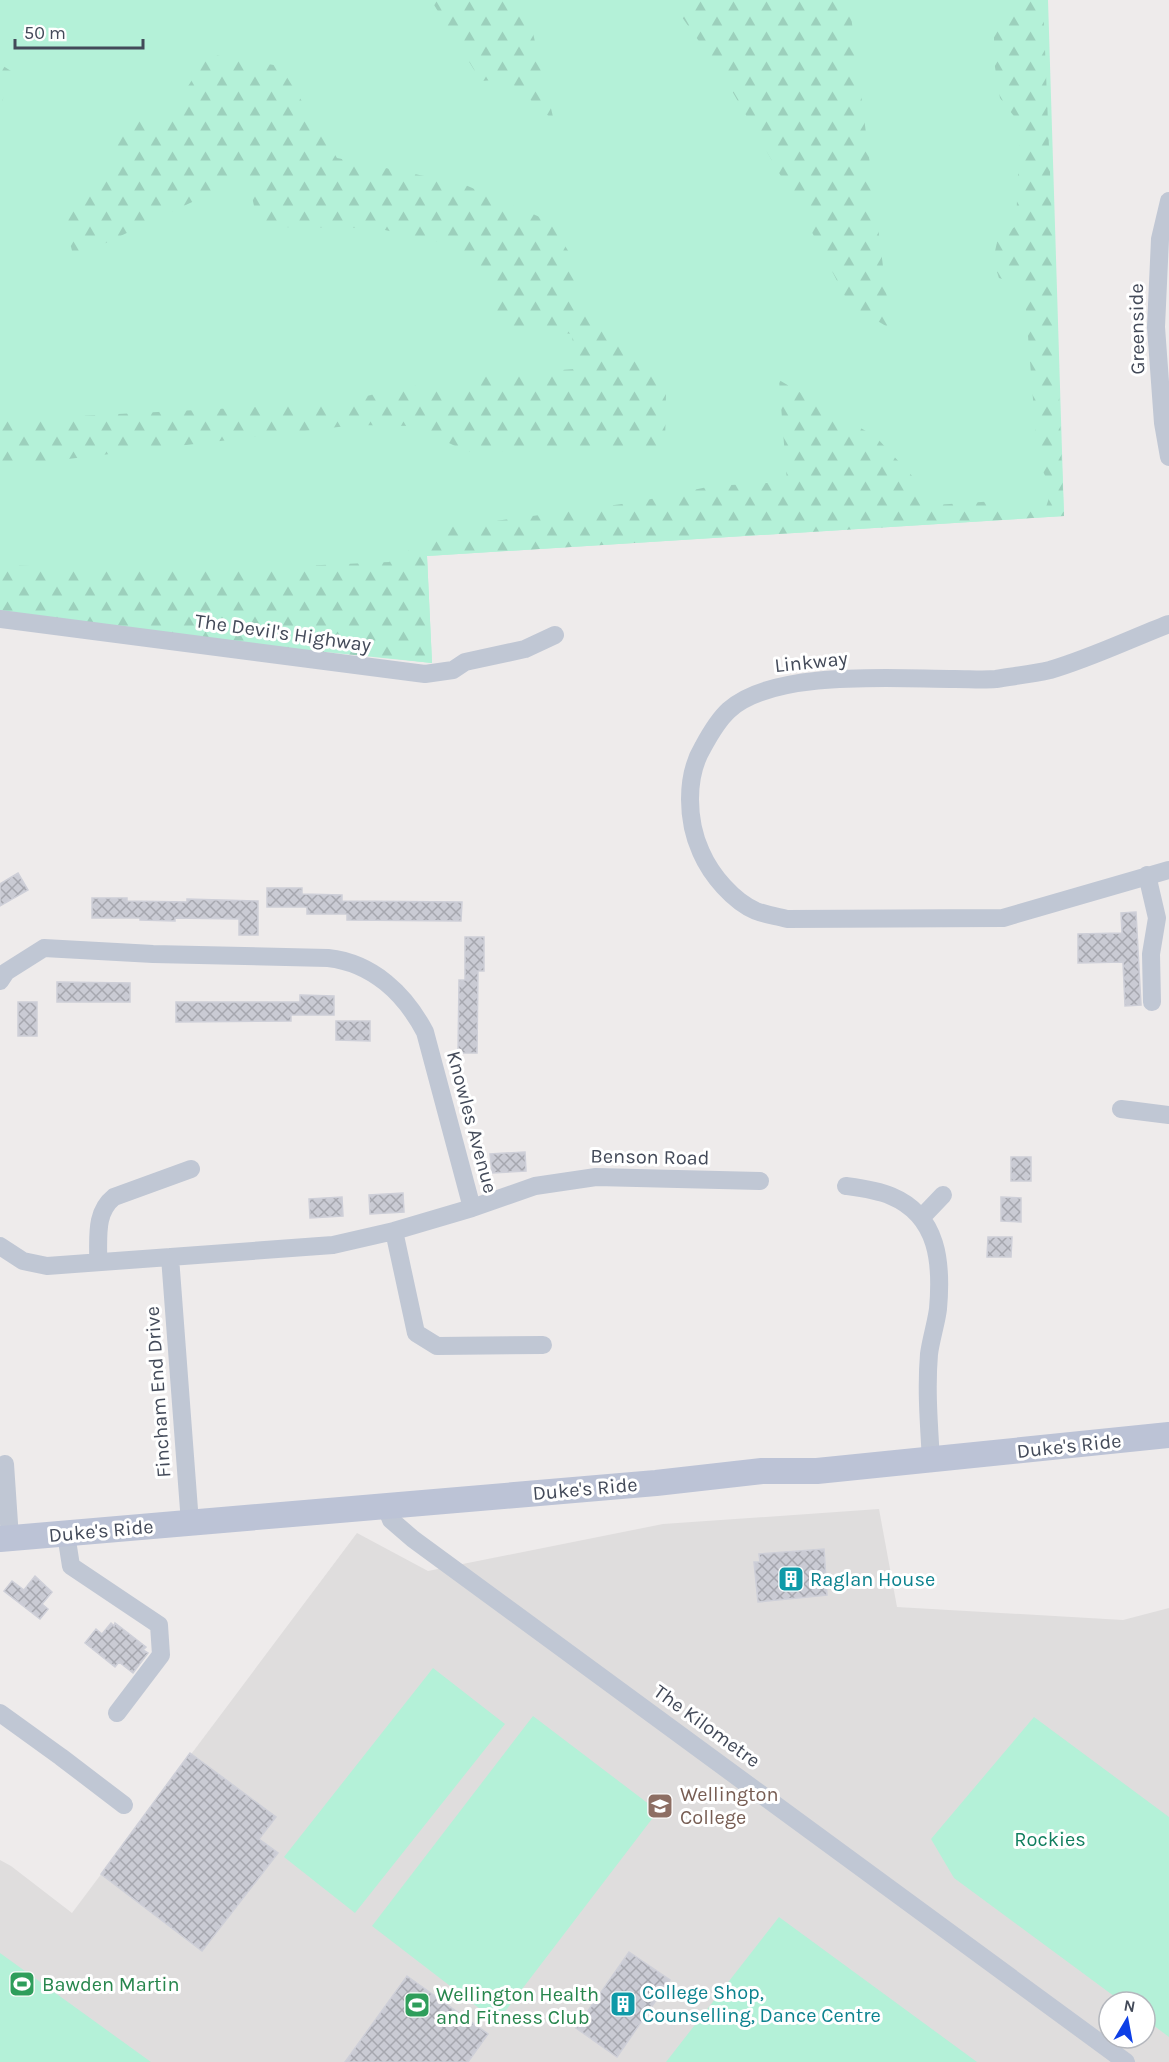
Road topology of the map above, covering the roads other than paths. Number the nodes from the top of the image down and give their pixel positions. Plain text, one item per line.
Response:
1 (1169, 201) edge
2 (1163, 326) edge
3 (1169, 457) edge
4 (0, 619) edge
5 (1169, 624) edge
6 (555, 635) dead end
7 (1169, 870) edge
8 (1147, 875) junction
9 (0, 981) edge
10 (1152, 1002) dead end
11 (1121, 1109) dead end
12 (1169, 1115) edge
13 (190, 1169) dead end
14 (760, 1181) dead end
15 (846, 1186) dead end
16 (943, 1195) dead end
17 (472, 1208) junction
18 (922, 1217) junction
19 (394, 1231) junction
20 (0, 1246) edge
21 (170, 1257) junction
22 (98, 1262) junction
23 (543, 1346) dead end
24 (1169, 1435) edge
25 (931, 1460) junction
26 (5, 1464) dead end
27 (385, 1505) junction
28 (190, 1523) junction
29 (66, 1534) junction
30 (5, 1539) edge
31 (0, 1713) edge
32 (117, 1713) dead end
33 (124, 1805) dead end
34 (1126, 2062) edge

1 - 2 street, Greenside
2 - 3 street, Greenside
4 - 6 street, The Devil's Highway
5 - 8 street, Linkway
7 - 8 street, Linkway
8 - 10 street
9 - 17 street, Knowles Avenue
11 - 12 street
13 - 22 street
14 - 17 street, Benson Road
15 - 18 street
16 - 18 street
17 - 19 street, Knowles Avenue
18 - 25 street
19 - 21 street, Knowles Avenue
19 - 23 street
20 - 22 street, Knowles Avenue
21 - 22 street, Knowles Avenue
21 - 28 street, Fincham End Drive
24 - 25 main road, Duke's Ride
25 - 27 main road, Duke's Ride
26 - 30 street
27 - 28 main road, Duke's Ride
27 - 34 street, The Kilometre
28 - 29 main road, Duke's Ride
29 - 30 main road, Duke's Ride
29 - 32 street
31 - 33 street

